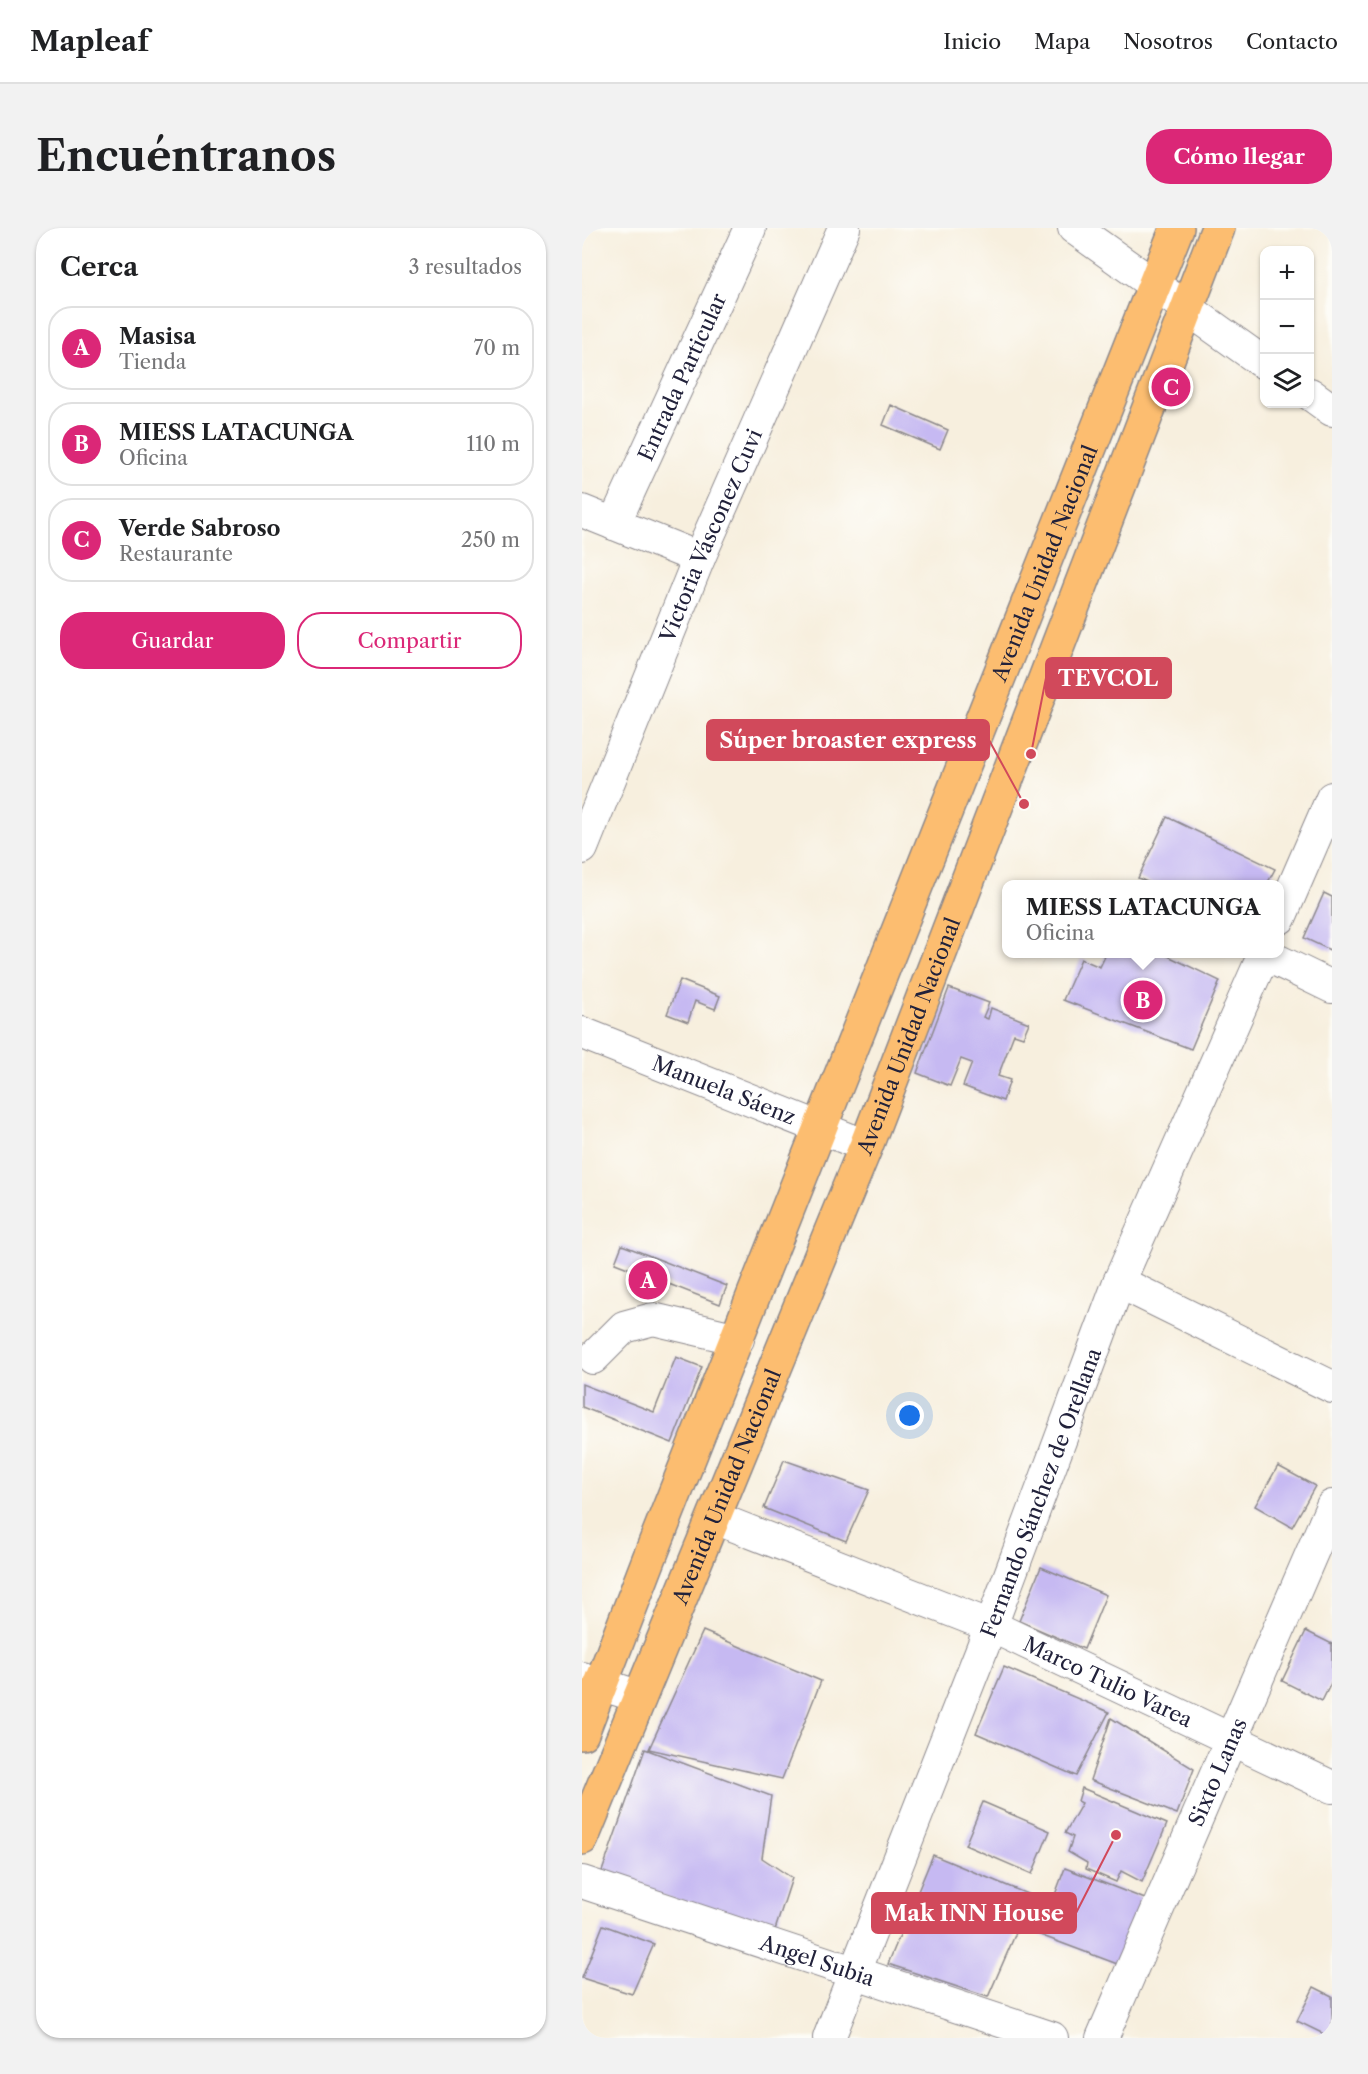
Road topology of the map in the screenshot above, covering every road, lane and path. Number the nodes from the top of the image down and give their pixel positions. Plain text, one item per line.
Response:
1 (750, 228) edge
2 (844, 228) edge
3 (1074, 228) edge
4 (1177, 228) edge
5 (1218, 228) edge
6 (1154, 285) junction
7 (1186, 309) junction
8 (1260, 360) edge
9 (1314, 397) edge
10 (1332, 410) edge
11 (582, 511) edge
12 (614, 524) junction
13 (699, 558) junction
14 (1332, 798) edge
15 (582, 848) edge
16 (1284, 909) edge
17 (1262, 958) edge
18 (1272, 958) edge
19 (1332, 987) edge
20 (582, 1033) edge
21 (821, 1128) junction
22 (866, 1146) junction
23 (1119, 1282) junction
24 (738, 1339) junction
25 (593, 1358) dead end
26 (1332, 1387) edge
27 (1332, 1506) edge
28 (715, 1518) junction
29 (991, 1626) junction
30 (592, 1681) edge
31 (640, 1697) junction
32 (582, 1734) edge
33 (1232, 1740) junction
34 (1332, 1787) edge
35 (582, 1838) edge
36 (582, 1882) edge
37 (853, 1971) junction
38 (829, 2038) edge
39 (1052, 2038) edge
40 (1102, 2038) edge

1 - 12 street, Entrada Particular
2 - 13 street, Victoria Vásconez Cuvi
3 - 6 street
4 - 6 main road, Avenida Unidad Nacional
5 - 7 main road, Avenida Unidad Nacional
6 - 7 street
6 - 21 main road, Avenida Unidad Nacional
7 - 8 street
7 - 22 main road, Avenida Unidad Nacional
9 - 10 street
11 - 12 street
12 - 13 street
13 - 15 street, Victoria Vásconez Cuvi
14 - 16 street
17 - 23 street, Fernando Sánchez de Orellana
18 - 19 street
20 - 21 street, Manuela Sáenz
21 - 22 street, Manuela Sáenz
21 - 24 main road, Avenida Unidad Nacional
22 - 28 main road, Avenida Unidad Nacional
23 - 26 street
23 - 29 street, Fernando Sánchez de Orellana
24 - 25 street
24 - 30 main road, Avenida Unidad Nacional
27 - 33 street, Sixto Lanas
28 - 29 street, Marco Tulio Varea
28 - 31 main road, Avenida Unidad Nacional
29 - 33 street, Marco Tulio Varea
29 - 37 street, Fernando Sánchez de Orellana
30 - 31 street
30 - 32 main road, Avenida Unidad Nacional
31 - 35 main road, Avenida Unidad Nacional
33 - 34 street, Marco Tulio Varea
33 - 40 street, Sixto Lanas
36 - 37 street, Angel Subia
37 - 38 street, Fernando Sánchez de Orellana
37 - 39 street, Angel Subia

